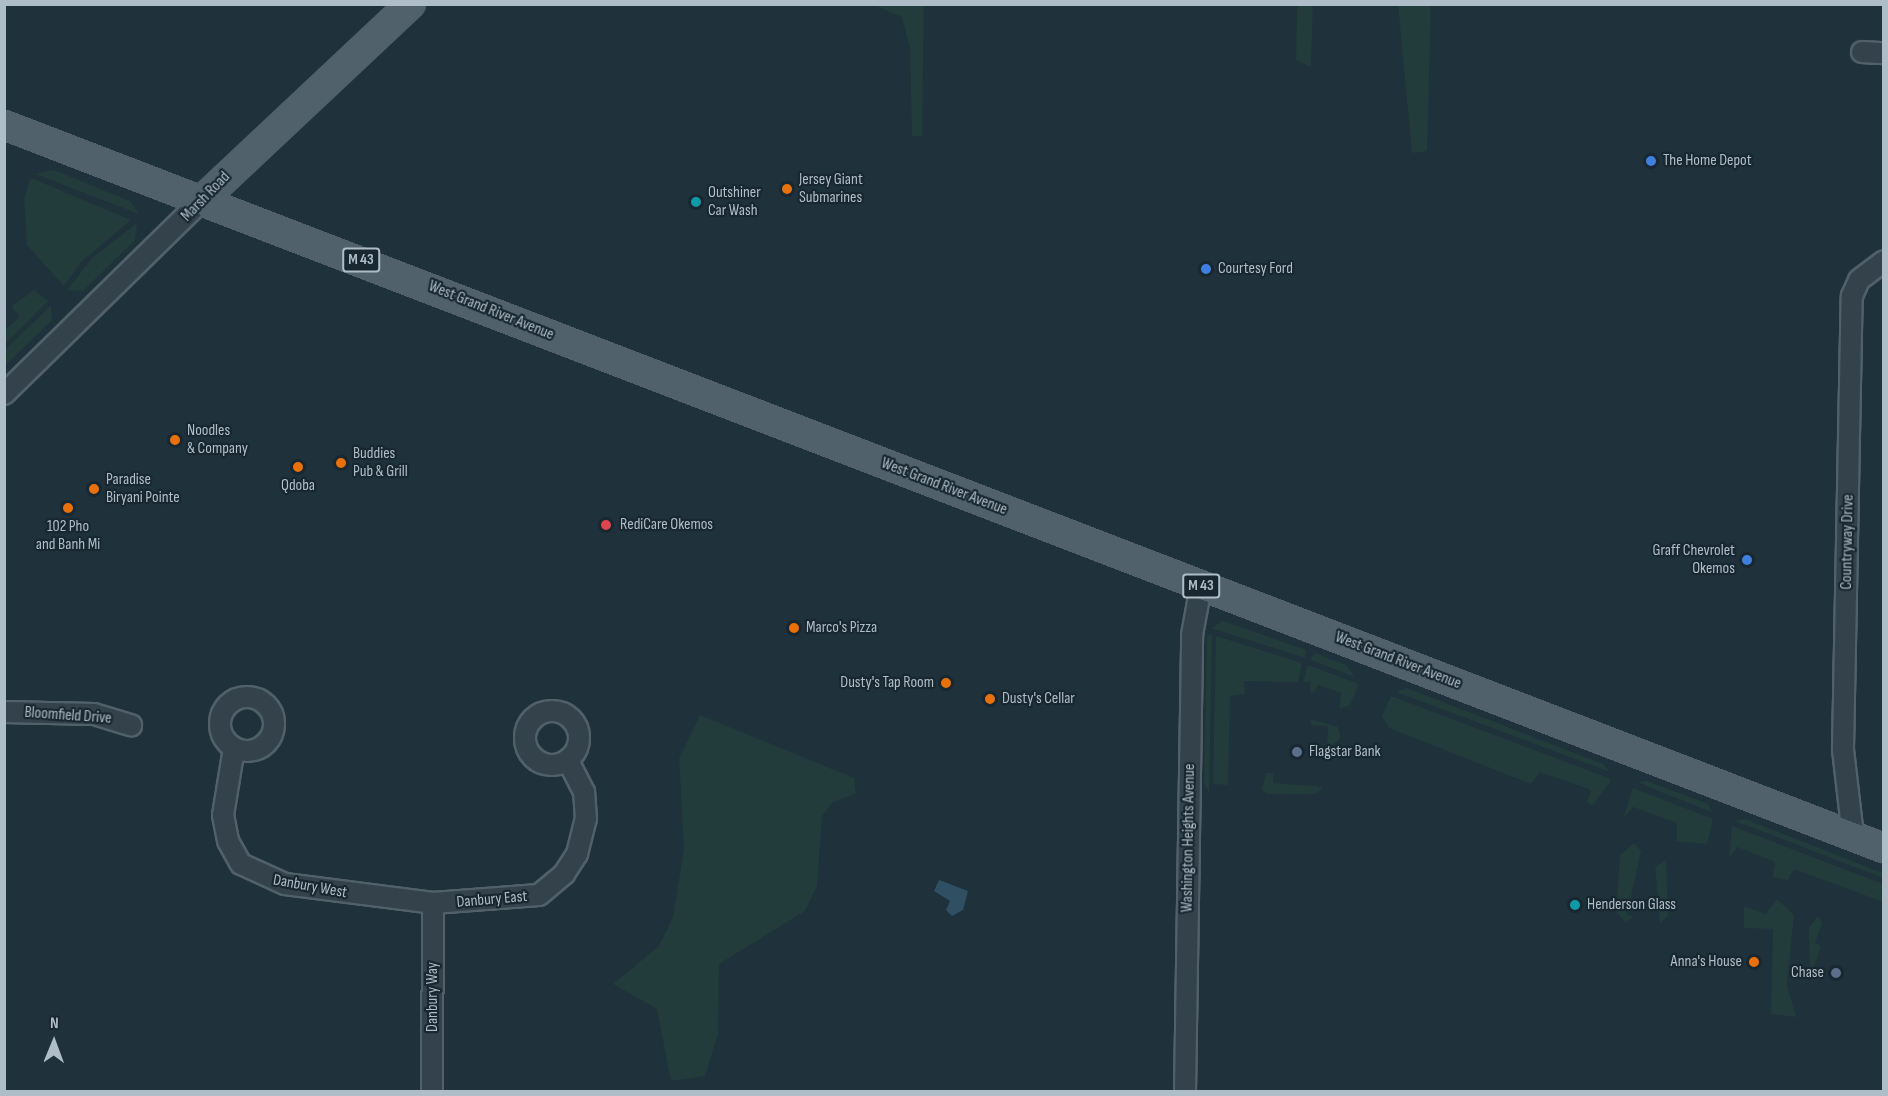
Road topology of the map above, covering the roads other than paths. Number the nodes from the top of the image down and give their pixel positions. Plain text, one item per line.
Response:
1 (411, 4) edge
2 (1862, 52) dead end
3 (1884, 53) edge
4 (4, 125) edge
5 (203, 199) junction
6 (1884, 261) edge
7 (4, 394) edge
8 (1201, 585) junction
9 (4, 712) edge
10 (131, 724) dead end
11 (234, 748) dead end
12 (568, 760) dead end
13 (1853, 836) junction
14 (1884, 848) edge
15 (433, 903) junction
16 (432, 1092) edge
17 (1185, 1092) edge

1 - 5 main road, Marsh Road
2 - 3 street
4 - 5 main road, West Grand River Avenue / M 43
5 - 7 street, Marsh Road
5 - 8 main road, West Grand River Avenue / M 43
6 - 13 street, Countryway Drive
8 - 13 main road, West Grand River Avenue / M 43
8 - 17 street, Washington Heights Avenue
9 - 10 street, Bloomfield Drive
11 - 15 street, Danbury West
12 - 15 street, Danbury East
13 - 14 main road, West Grand River Avenue / M 43
15 - 16 street, Danbury Way

